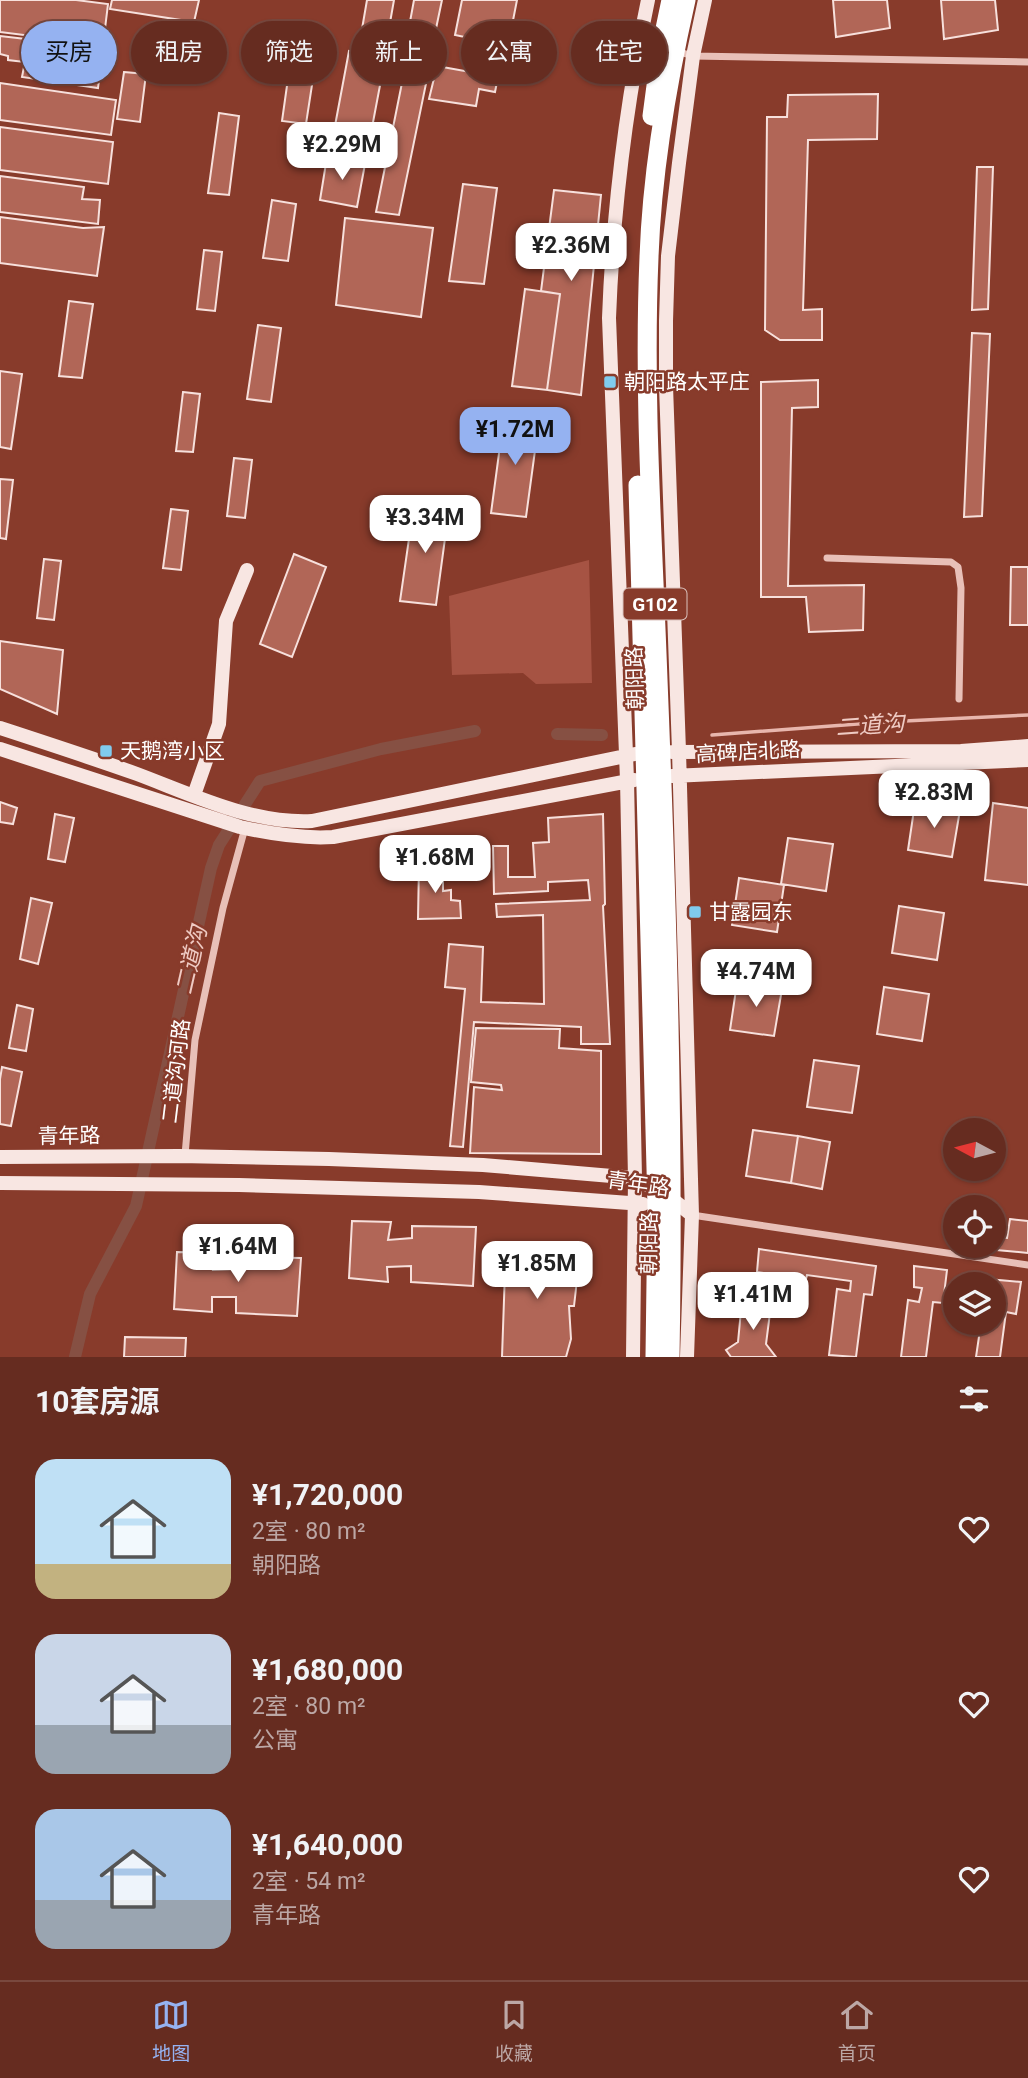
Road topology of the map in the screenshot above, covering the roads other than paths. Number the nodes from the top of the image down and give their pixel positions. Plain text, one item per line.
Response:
1 (648, 0) edge
2 (671, 0) edge
3 (686, 0) edge
4 (705, 0) edge
5 (644, 21) edge
6 (667, 50) edge
7 (676, 52) junction
8 (1028, 62) edge
9 (633, 84) edge
10 (827, 558) dead end
11 (247, 570) dead end
12 (959, 699) dead end
13 (0, 728) edge
14 (1028, 746) edge
15 (0, 748) edge
16 (653, 753) junction
17 (1028, 760) edge
18 (654, 778) junction
19 (194, 795) junction
20 (243, 828) junction
21 (182, 1156) junction
22 (0, 1157) edge
23 (635, 1178) junction
24 (0, 1183) edge
25 (635, 1202) junction
26 (670, 1204) junction
27 (1028, 1265) edge
28 (633, 1357) edge
29 (655, 1357) edge
30 (670, 1357) edge
31 (687, 1357) edge

1 - 5 street, 朝阳路
2 - 7 highway, 朝阳路 / G102
3 - 7 highway, 朝阳路 / G102
4 - 7 street, 朝阳路
6 - 7 street
7 - 8 street
7 - 16 street, 朝阳路
7 - 16 highway, 朝阳路 / G102
9 - 16 street, 朝阳路
10 - 12 street
11 - 19 street
13 - 19 street, 高碑店北路
14 - 16 street, 高碑店北路
15 - 20 street, 高碑店北路
16 - 18 highway, 朝阳路 / G102
16 - 18 street, 朝阳路
16 - 19 street, 高碑店北路
17 - 18 street, 高碑店北路
18 - 20 street, 高碑店北路
18 - 23 street, 朝阳路
18 - 26 highway, 朝阳路 / G102
18 - 26 street, 朝阳路
20 - 21 street, 二道沟河路
21 - 22 street, 青年路
21 - 23 street, 青年路
23 - 25 street, 朝阳路
23 - 26 street, 青年路
24 - 25 street, 青年路
25 - 26 street, 青年路
25 - 28 street, 朝阳路
26 - 27 street
26 - 29 highway, 朝阳路 / G102
26 - 30 highway, 朝阳路 / G102
26 - 31 street, 朝阳路

